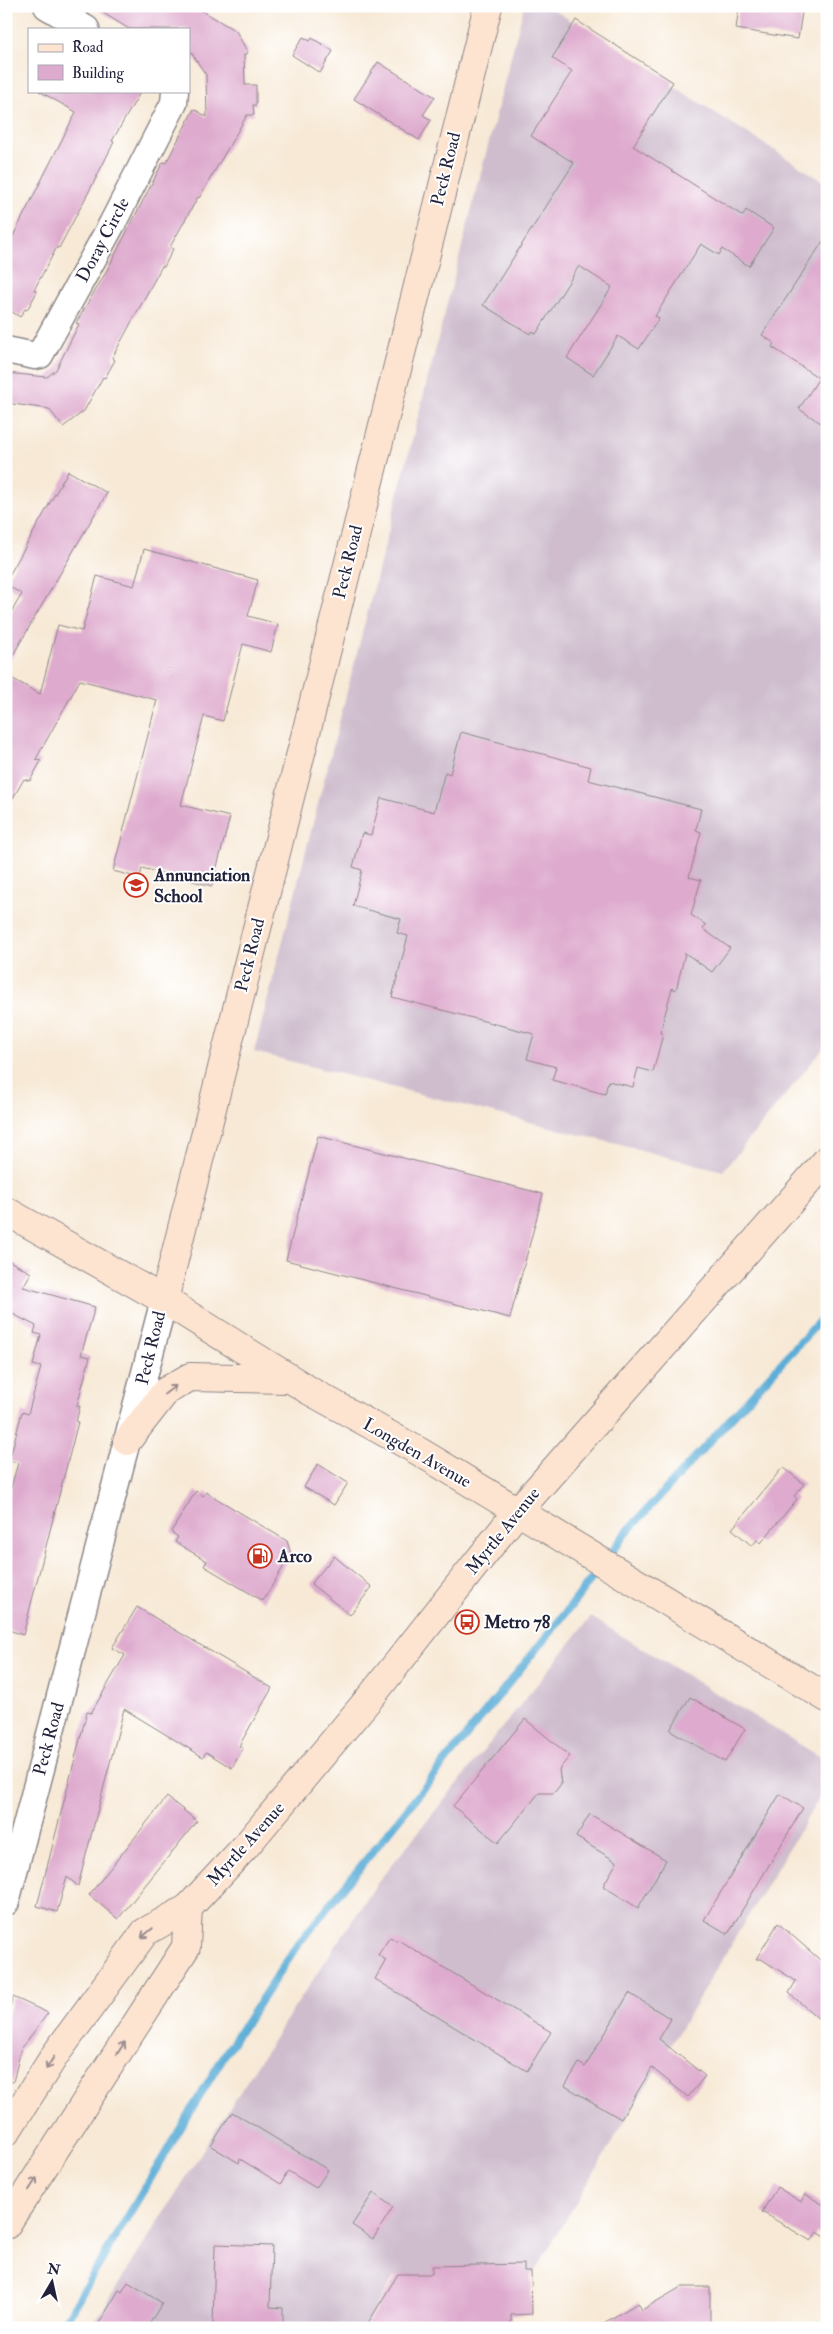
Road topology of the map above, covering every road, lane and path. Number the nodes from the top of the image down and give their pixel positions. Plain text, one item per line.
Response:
1 (47, 6) edge
2 (488, 6) edge
3 (84, 28) edge
4 (175, 92) edge
5 (6, 350) edge
6 (824, 1163) edge
7 (6, 1211) edge
8 (164, 1300) junction
9 (290, 1379) junction
10 (127, 1441) junction
11 (517, 1512) junction
12 (827, 1698) edge
13 (6, 1902) edge
14 (188, 1908) junction
15 (6, 2132) edge
16 (6, 2225) edge

1 - 3 street
2 - 8 street, Peck Road
4 - 5 street, Doray Circle
6 - 11 street, Myrtle Avenue
7 - 8 street, Longden Avenue
8 - 9 street, Longden Avenue
8 - 10 street, Peck Road
10 -> 9 street
9 - 11 street, Longden Avenue
10 - 13 street, Peck Road
11 - 12 street, Longden Avenue
11 - 14 street, Myrtle Avenue
14 -> 15 street, Myrtle Avenue
16 -> 14 street

